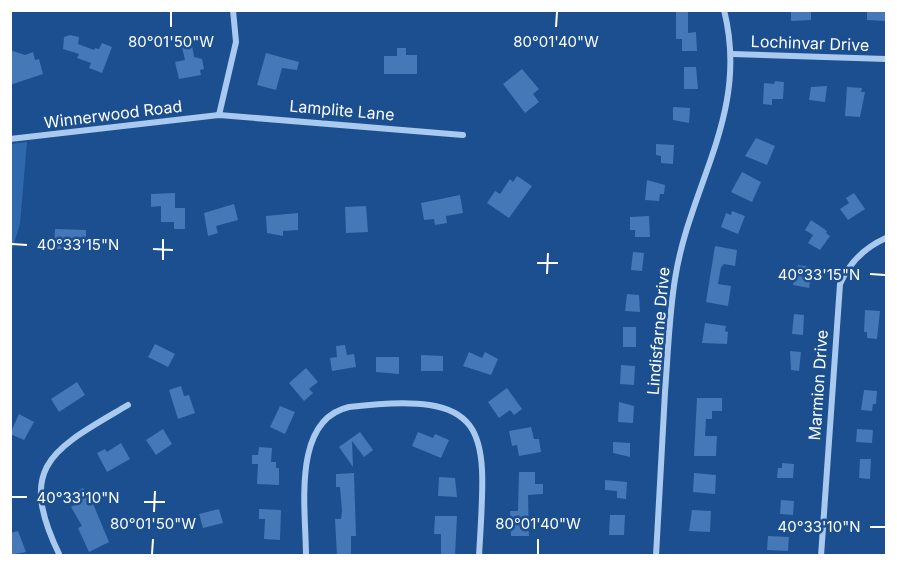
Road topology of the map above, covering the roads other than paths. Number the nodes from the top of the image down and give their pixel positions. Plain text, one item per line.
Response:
1 (233, 10) edge
2 (724, 10) edge
3 (732, 54) junction
4 (886, 59) edge
5 (219, 115) junction
6 (463, 135) dead end
7 (10, 139) edge
8 (886, 238) edge
9 (128, 405) dead end
10 (60, 555) edge
11 (306, 555) edge
12 (479, 555) edge
13 (656, 555) edge
14 (821, 555) edge

1 - 5 street
2 - 3 street, Lindisfarne Drive
3 - 4 street, Lochinvar Drive
3 - 13 street, Lindisfarne Drive
5 - 6 street, Lamplite Lane
5 - 7 street, Winnerwood Road
8 - 14 street, Marmion Drive
9 - 10 street
11 - 12 street

